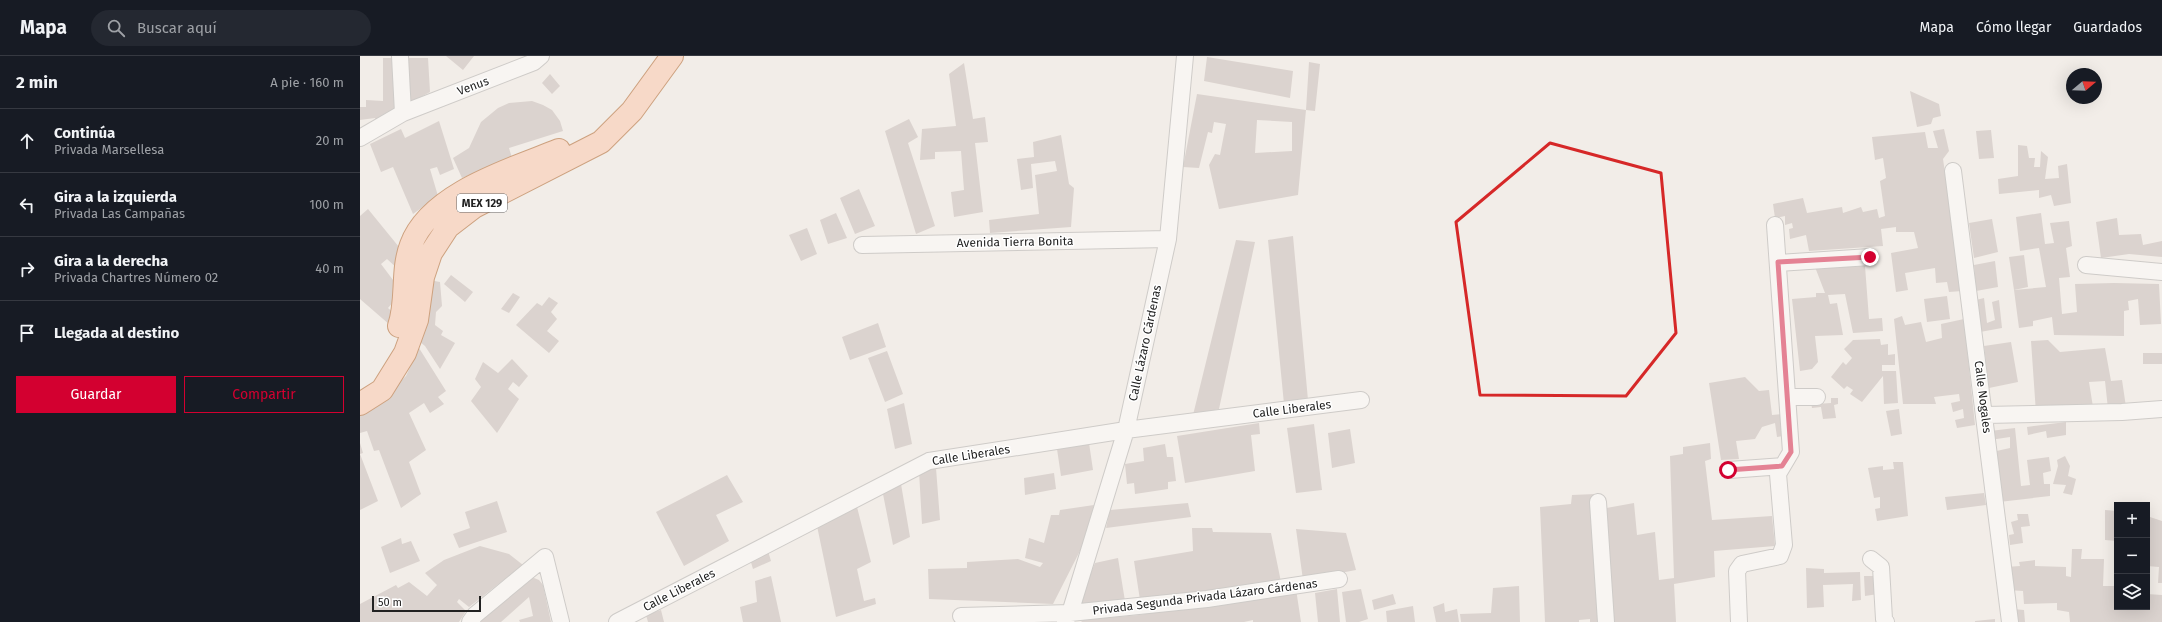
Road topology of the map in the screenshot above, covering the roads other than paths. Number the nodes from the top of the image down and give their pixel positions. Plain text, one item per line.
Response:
1 (400, 56) edge
2 (541, 56) edge
3 (654, 56) edge
4 (672, 56) edge
5 (1185, 56) edge
6 (403, 113) junction
7 (360, 138) edge
8 (1954, 172) dead end
9 (1775, 225) dead end
10 (1168, 239) junction
11 (862, 245) dead end
12 (1870, 257) dead end
13 (1778, 262) junction
14 (2086, 265) dead end
15 (2162, 272) edge
16 (360, 386) edge
17 (1817, 397) dead end
18 (1787, 398) junction
19 (1361, 400) dead end
20 (360, 404) edge
21 (2162, 410) edge
22 (1985, 415) junction
23 (1126, 430) junction
24 (1782, 466) junction
25 (1728, 470) dead end
26 (1598, 502) dead end
27 (1871, 559) dead end
28 (1339, 579) dead end
29 (961, 616) dead end
30 (1068, 618) edge
31 (470, 622) edge
32 (561, 622) edge
33 (617, 622) edge
34 (1606, 622) edge
35 (1740, 622) edge
36 (1886, 622) edge
37 (2010, 622) edge

1 - 6 street
2 - 6 street, Venus
3 - 16 main road, MEX 129
4 - 20 main road, MEX 129
5 - 10 street, Calle Lázaro Cárdenas
6 - 7 street, Venus
8 - 22 street, Calle Nogales
9 - 13 street
10 - 11 street, Avenida Tierra Bonita
10 - 23 street, Calle Lázaro Cárdenas
12 - 13 street
13 - 18 street
14 - 15 street
17 - 18 street
18 - 24 street
19 - 23 street, Calle Liberales
21 - 22 street
22 - 37 street, Calle Nogales
23 - 30 street, Calle Lázaro Cárdenas
23 - 33 street, Calle Liberales
24 - 25 street
24 - 35 street
26 - 34 street
27 - 36 street
28 - 30 street, Privada Segunda Privada Lázaro Cárdenas
29 - 30 street, Privada Segunda Privada Lázaro Cárdenas
31 - 32 street

